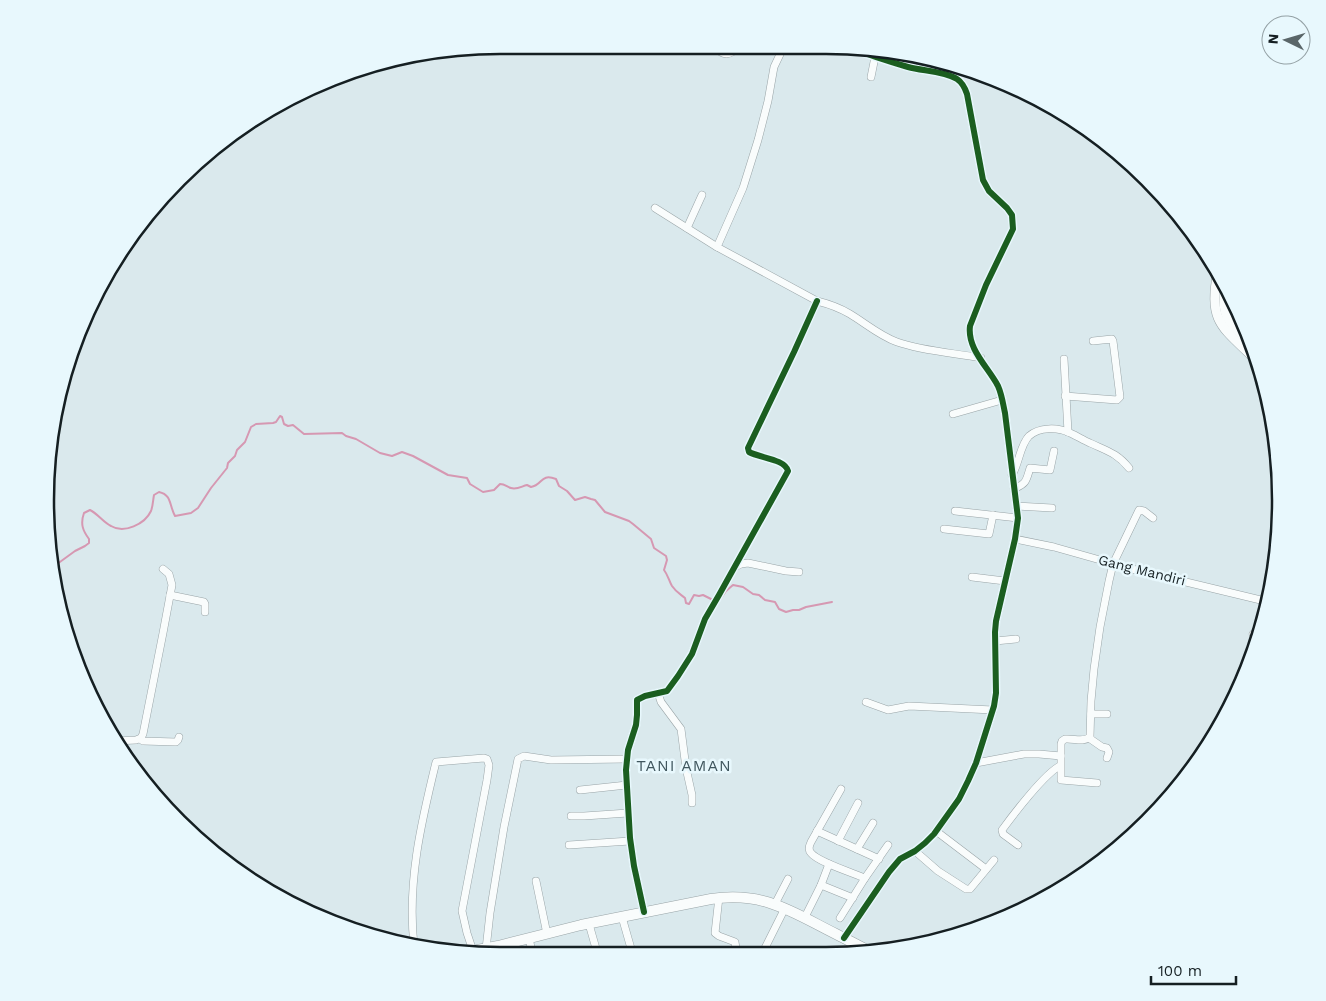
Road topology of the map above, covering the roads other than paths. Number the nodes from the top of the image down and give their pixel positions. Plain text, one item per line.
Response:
1 (780, 54) edge
2 (874, 57) edge
3 (884, 58) edge
4 (914, 62) edge
5 (910, 68) junction
6 (871, 77) dead end
7 (702, 195) dead end
8 (655, 208) dead end
9 (687, 228) junction
10 (717, 246) junction
11 (1216, 284) edge
12 (1223, 298) edge
13 (817, 301) junction
14 (1238, 331) edge
15 (1093, 342) dead end
16 (1246, 350) edge
17 (981, 358) junction
18 (1064, 360) dead end
19 (1065, 396) junction
20 (1002, 400) junction
21 (953, 414) dead end
22 (1068, 432) junction
23 (1054, 451) dead end
24 (1129, 468) dead end
25 (1012, 475) junction
26 (1014, 489) junction
27 (1016, 506) junction
28 (1052, 508) dead end
29 (954, 510) dead end
30 (993, 515) junction
31 (1018, 518) junction
32 (1153, 518) dead end
33 (944, 529) dead end
34 (1015, 539) junction
35 (1113, 564) junction
36 (735, 567) junction
37 (164, 569) dead end
38 (799, 572) dead end
39 (972, 576) dead end
40 (1005, 582) junction
41 (170, 595) junction
42 (1261, 600) edge
43 (205, 612) dead end
44 (1016, 639) dead end
45 (995, 641) junction
46 (658, 693) junction
47 (866, 702) dead end
48 (993, 710) junction
49 (1091, 714) junction
50 (1107, 714) dead end
51 (179, 737) dead end
52 (1089, 738) junction
53 (140, 739) junction
54 (124, 741) edge
55 (1060, 756) junction
56 (1107, 758) dead end
57 (626, 759) junction
58 (976, 763) junction
59 (1060, 766) junction
60 (1097, 783) dead end
61 (627, 785) junction
62 (580, 790) dead end
63 (842, 790) dead end
64 (692, 803) dead end
65 (858, 803) dead end
66 (628, 813) junction
67 (571, 816) dead end
68 (873, 823) dead end
69 (817, 831) junction
70 (936, 831) junction
71 (630, 841) junction
72 (838, 841) junction
73 (569, 845) dead end
74 (888, 845) dead end
75 (1018, 845) dead end
76 (857, 849) junction
77 (915, 851) junction
78 (879, 859) junction
79 (994, 860) dead end
80 (829, 864) junction
81 (986, 869) junction
82 (865, 878) junction
83 (788, 879) dead end
84 (536, 881) dead end
85 (821, 885) junction
86 (719, 898) junction
87 (853, 898) junction
88 (780, 906) junction
89 (644, 912) junction
90 (622, 917) junction
91 (805, 917) junction
92 (840, 918) dead end
93 (589, 924) junction
94 (547, 934) junction
95 (529, 938) junction
96 (844, 938) junction
97 (413, 939) edge
98 (469, 946) edge
99 (859, 946) edge
100 (486, 947) edge
101 (495, 947) edge
102 (531, 947) edge
103 (596, 947) edge
104 (631, 947) edge
105 (736, 947) edge
106 (765, 947) edge

1 - 10 street
2 - 6 street
3 - 5 street
4 - 5 street
5 - 17 street
7 - 9 street
8 - 9 street
9 - 10 street
10 - 13 street
11 - 16 main road
12 - 14 main road
13 - 17 street
13 - 36 street
15 - 19 street
17 - 20 street
18 - 19 street
19 - 22 street
20 - 21 street
20 - 25 street
22 - 24 street
22 - 25 street
23 - 26 street
25 - 26 street
26 - 27 street
27 - 28 street
27 - 31 street
29 - 30 street
30 - 31 street
30 - 33 street
31 - 34 street
32 - 35 street
34 - 35 street, Gang Mandiri
34 - 40 street
35 - 42 street, Gang Mandiri
35 - 49 street
36 - 38 street
36 - 46 street
37 - 41 street
39 - 40 street
40 - 45 street
41 - 43 street
41 - 53 street
44 - 45 street
45 - 48 street
46 - 57 street
46 - 64 street
47 - 48 street
48 - 58 street
49 - 50 street
49 - 52 street
51 - 53 street
52 - 55 street
52 - 56 street
53 - 54 street
55 - 58 street
55 - 59 street
57 - 61 street
57 - 100 street
58 - 70 street
59 - 60 street
59 - 75 street
61 - 62 street
61 - 66 street
63 - 69 street
65 - 72 street
66 - 67 street
66 - 71 street
68 - 76 street
69 - 72 street
69 - 80 street
70 - 77 street
70 - 81 street
71 - 73 street
71 - 89 street
72 - 76 street
74 - 78 street
76 - 78 street
77 - 81 street
77 - 96 street
78 - 82 street
79 - 81 street
80 - 82 street
80 - 85 street
82 - 87 street
83 - 88 street
84 - 94 street
85 - 87 street
85 - 91 street
86 - 88 highway
86 - 89 highway
86 - 105 street
87 - 92 street
88 - 91 highway
88 - 106 street
89 - 90 highway
90 - 93 highway
90 - 104 street
91 - 96 highway
93 - 94 highway
93 - 103 street
94 - 95 highway
95 - 101 highway
95 - 102 street
96 - 99 highway
97 - 98 street

